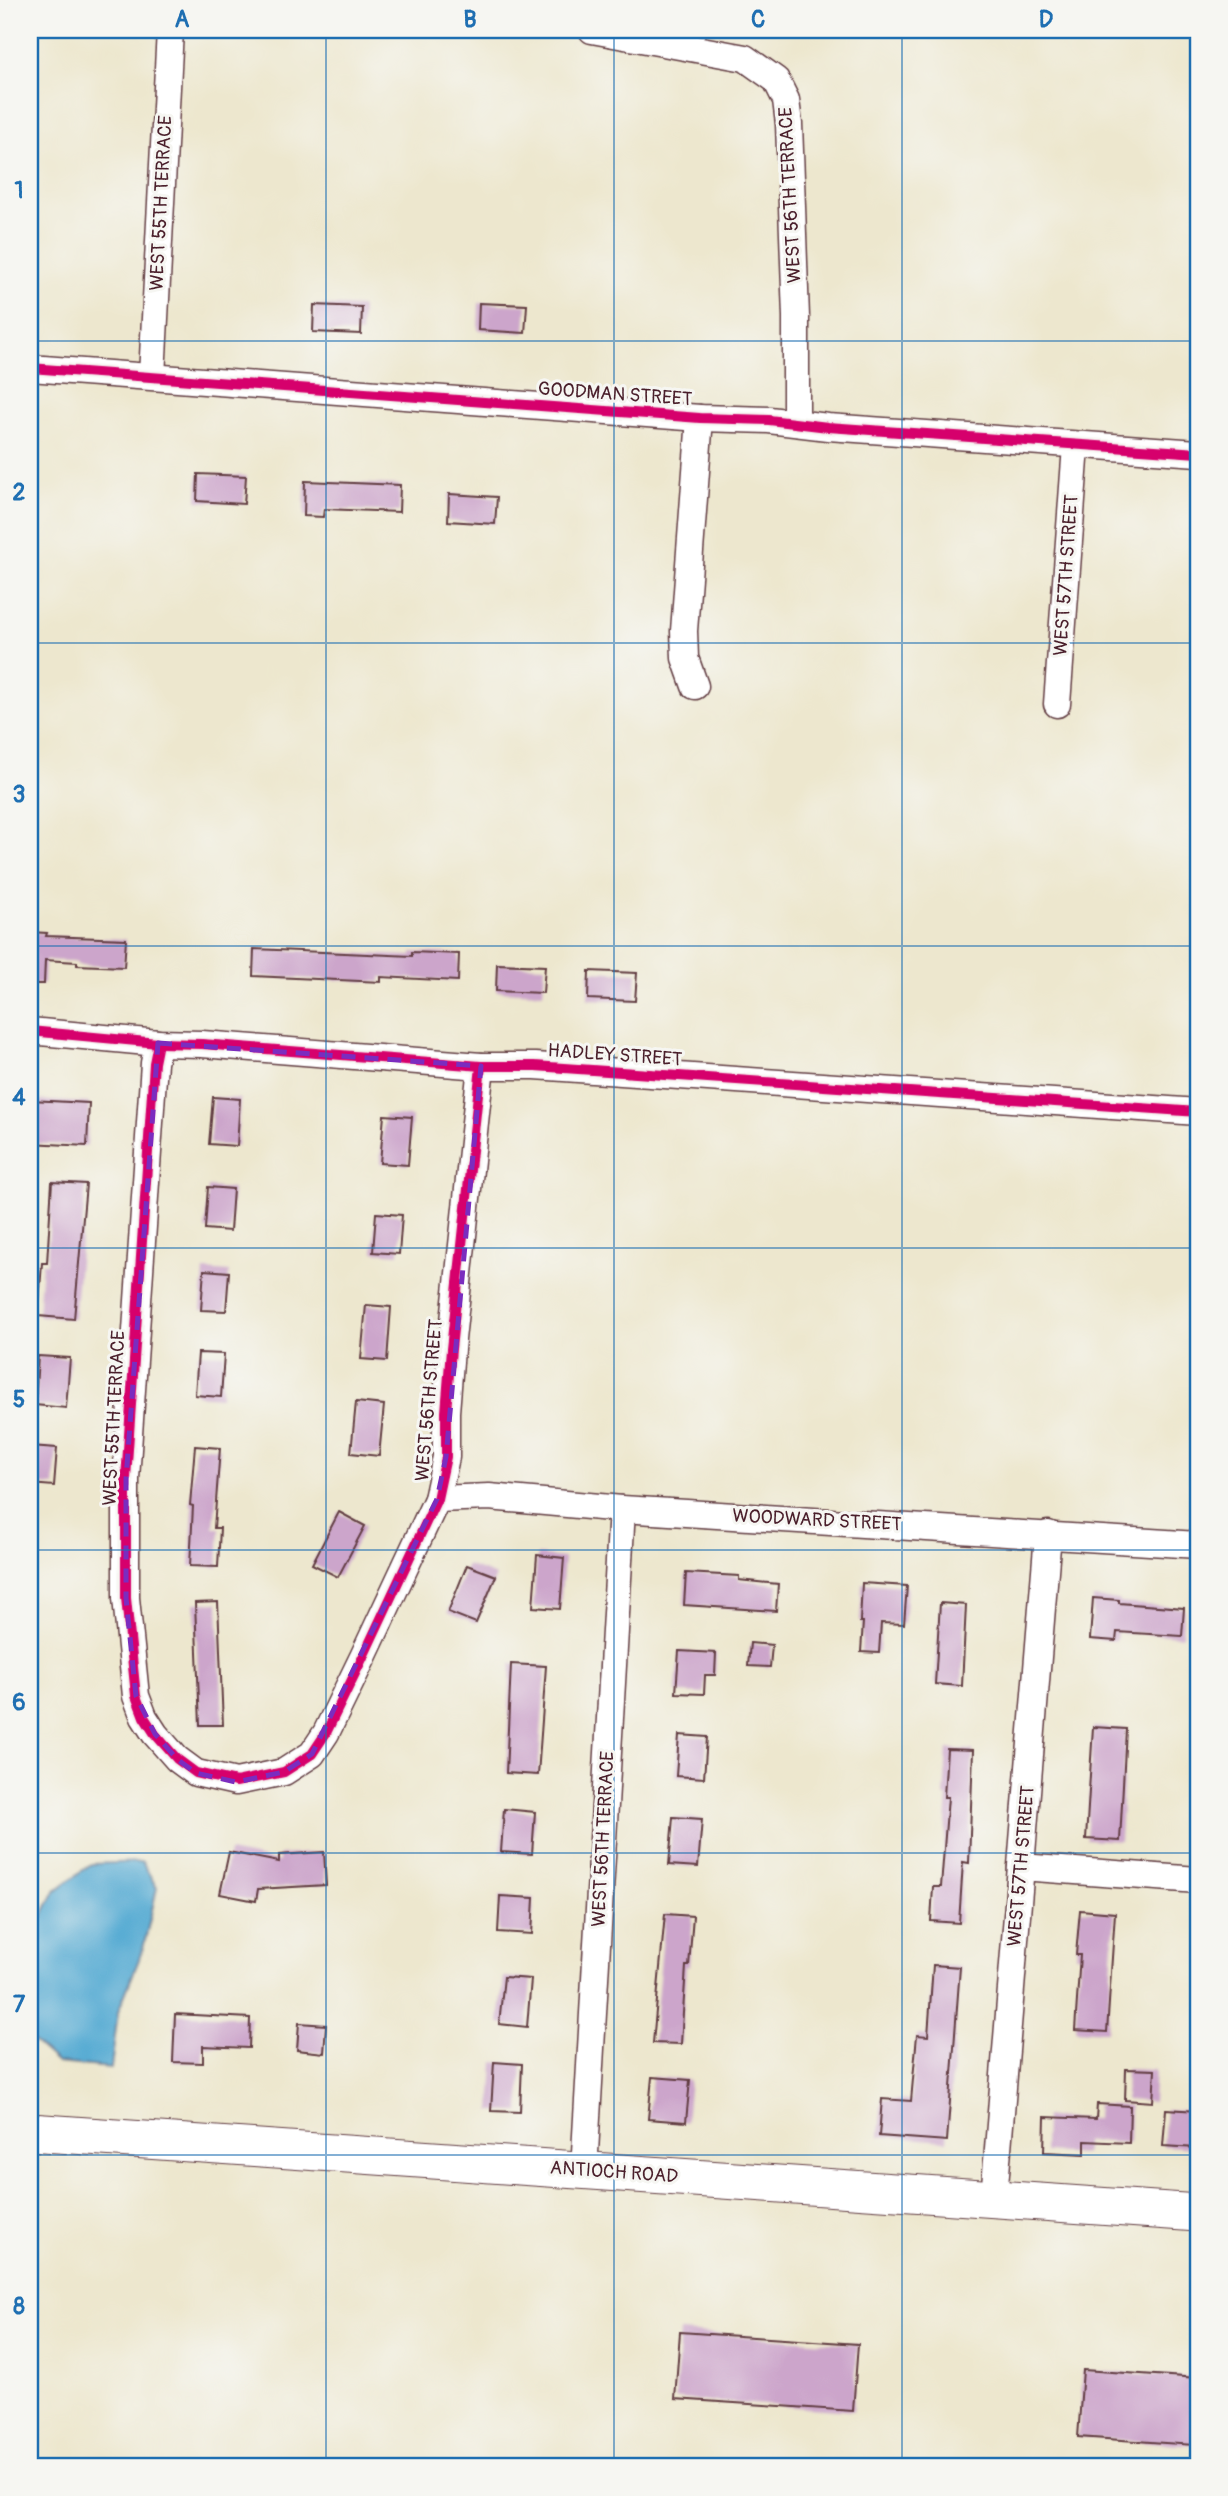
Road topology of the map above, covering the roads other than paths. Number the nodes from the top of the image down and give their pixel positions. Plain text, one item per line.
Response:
1 (170, 30) edge
2 (592, 30) edge
3 (30, 368) edge
4 (152, 376) junction
5 (700, 418) junction
6 (796, 422) junction
7 (1076, 446) junction
8 (1198, 453) edge
9 (695, 686) dead end
10 (1057, 704) dead end
11 (30, 1031) edge
12 (158, 1043) junction
13 (481, 1066) junction
14 (1198, 1112) edge
15 (437, 1499) junction
16 (622, 1509) junction
17 (1048, 1534) junction
18 (1198, 1545) edge
19 (196, 1773) joint
20 (1021, 1867) junction
21 (1198, 1880) edge
22 (30, 2132) edge
23 (584, 2170) junction
24 (994, 2198) junction
25 (1198, 2213) edge

1 - 4 street, WEST 55TH TERRACE
2 - 6 street, WEST 56TH TERRACE
3 - 4 street, GOODMAN STREET
4 - 5 street, GOODMAN STREET
5 - 6 street, GOODMAN STREET
5 - 9 street
6 - 7 street, GOODMAN STREET
7 - 8 street, GOODMAN STREET
7 - 10 street, WEST 57TH STREET
11 - 12 street, HADLEY STREET
12 - 13 street, HADLEY STREET
12 - 19 street, WEST 55TH TERRACE
13 - 14 street, HADLEY STREET
13 - 15 street, WEST 56TH STREET
15 - 16 street, WOODWARD STREET
15 - 19 street, WEST 56TH STREET
16 - 17 street, WOODWARD STREET
16 - 23 street, WEST 56TH TERRACE
17 - 18 street, WOODWARD STREET
17 - 20 street, WEST 57TH STREET
20 - 21 street
20 - 24 street, WEST 57TH STREET
22 - 23 main road, ANTIOCH ROAD
23 - 24 main road, ANTIOCH ROAD
24 - 25 main road, ANTIOCH ROAD

